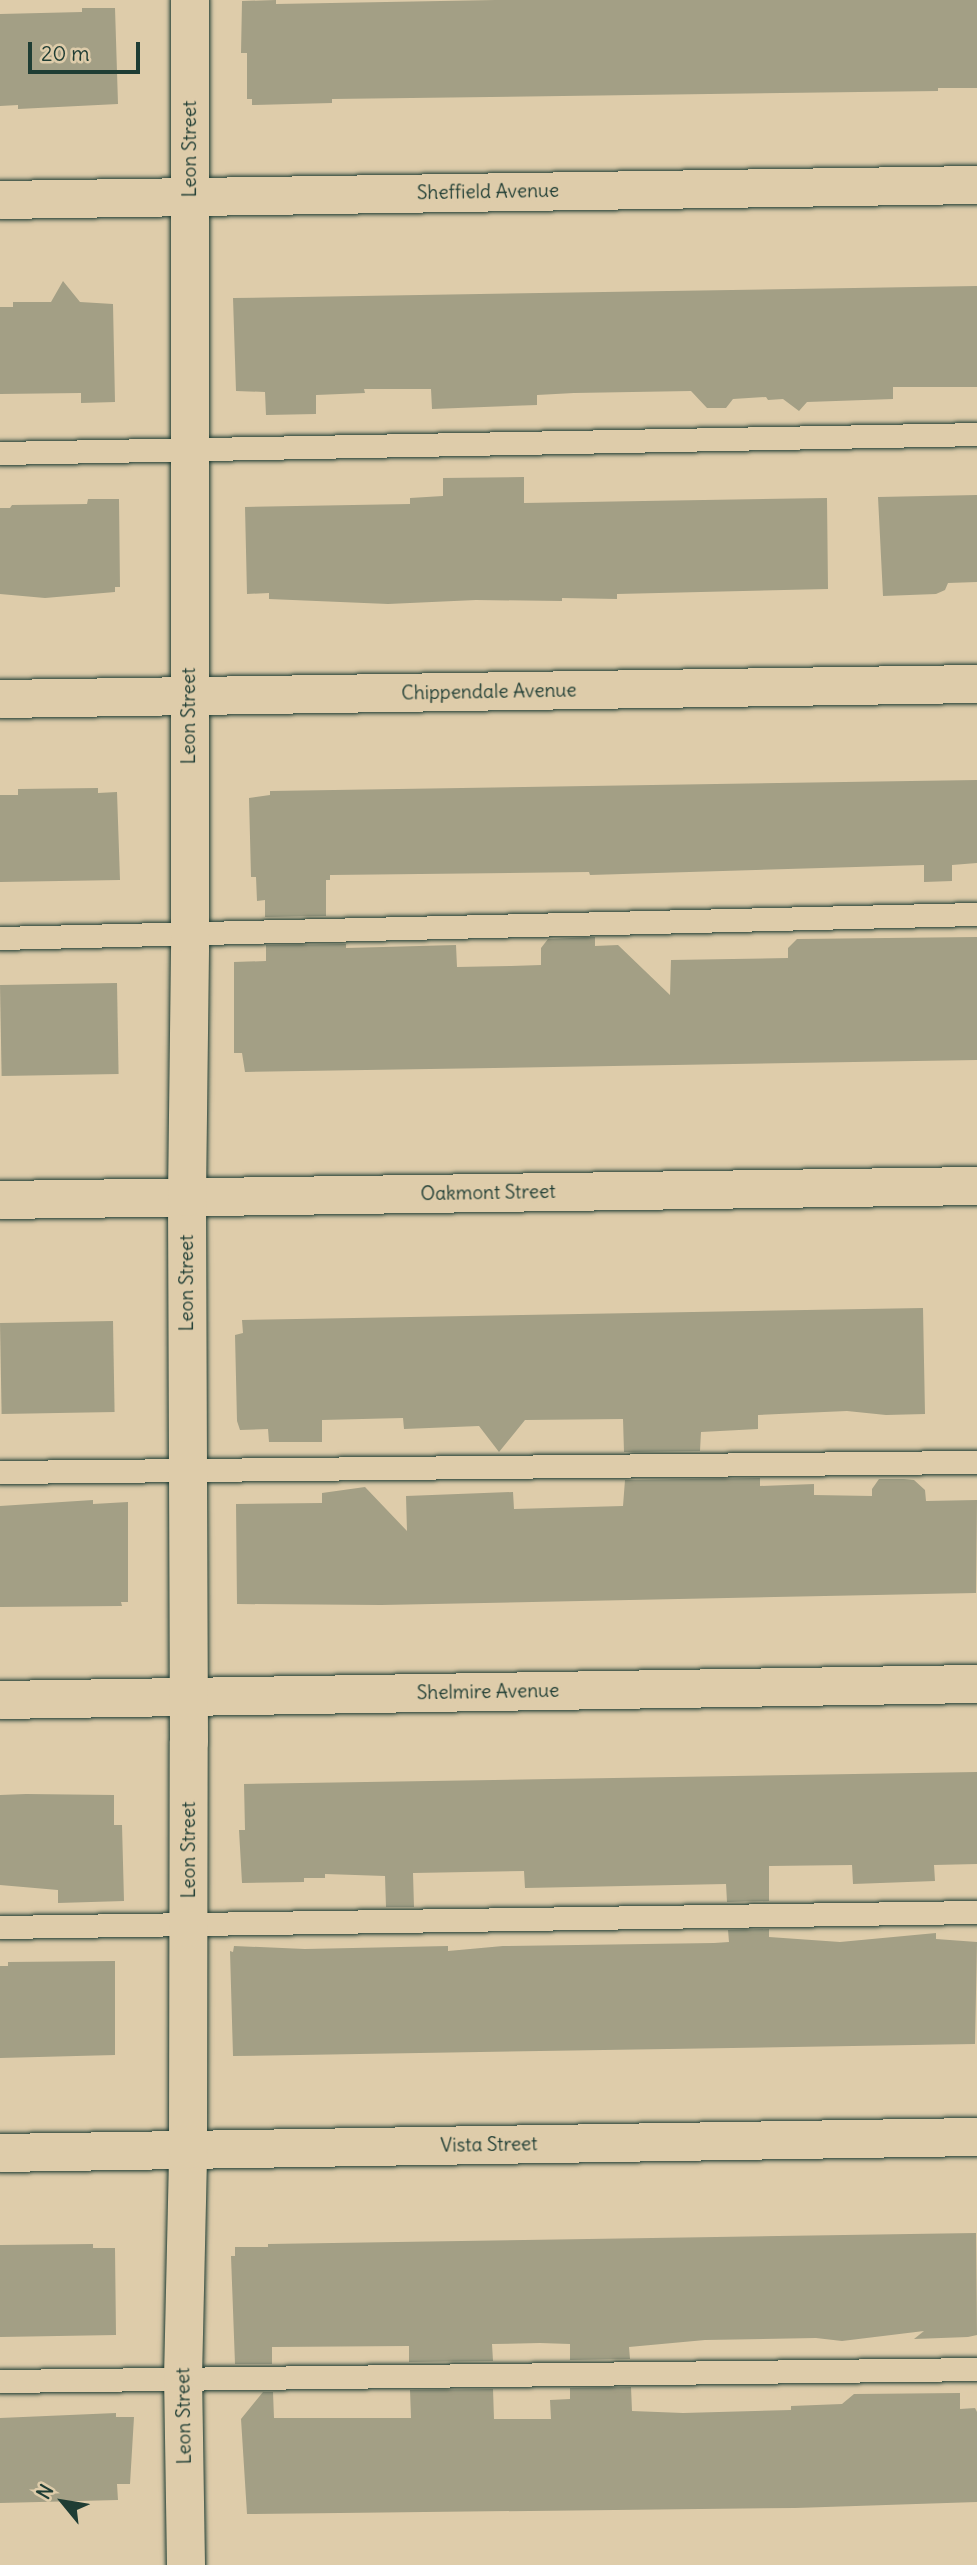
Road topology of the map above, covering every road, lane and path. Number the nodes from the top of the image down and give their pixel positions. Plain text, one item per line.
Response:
1 (190, 0) edge
2 (977, 185) edge
3 (190, 197) junction
4 (0, 200) edge
5 (977, 434) edge
6 (191, 451) junction
7 (0, 453) edge
8 (977, 684) edge
9 (188, 696) junction
10 (0, 699) edge
11 (977, 914) edge
12 (190, 934) junction
13 (0, 938) edge
14 (977, 1186) edge
15 (187, 1197) junction
16 (0, 1200) edge
17 (977, 1462) edge
18 (187, 1471) junction
19 (0, 1472) edge
20 (977, 1684) edge
21 (188, 1696) junction
22 (0, 1700) edge
23 (977, 1912) edge
24 (188, 1924) junction
25 (0, 1927) edge
26 (977, 2137) edge
27 (188, 2150) junction
28 (0, 2153) edge
29 (977, 2369) edge
30 (183, 2378) junction
31 (0, 2381) edge
32 (186, 2565) edge

1 - 3 street, Leon Street
2 - 3 street, Sheffield Avenue
3 - 4 street, Sheffield Avenue
3 - 6 street, Leon Street
5 - 6 lane
6 - 7 lane
6 - 9 street, Leon Street
8 - 9 street, Chippendale Avenue
9 - 10 street, Chippendale Avenue
9 - 12 street, Leon Street
11 - 12 lane
12 - 13 lane
12 - 15 street, Leon Street
14 - 15 street, Oakmont Street
15 - 16 street, Oakmont Street
15 - 18 street, Leon Street
17 - 18 lane
18 - 19 lane
18 - 21 street, Leon Street
20 - 21 street, Shelmire Avenue
21 - 22 street, Shelmire Avenue
21 - 24 street, Leon Street
23 - 24 lane
24 - 25 lane
24 - 27 street, Leon Street
26 - 27 street, Vista Street
27 - 28 street, Vista Street
27 - 30 street, Leon Street
29 - 30 lane
30 - 31 lane
30 - 32 street, Leon Street

